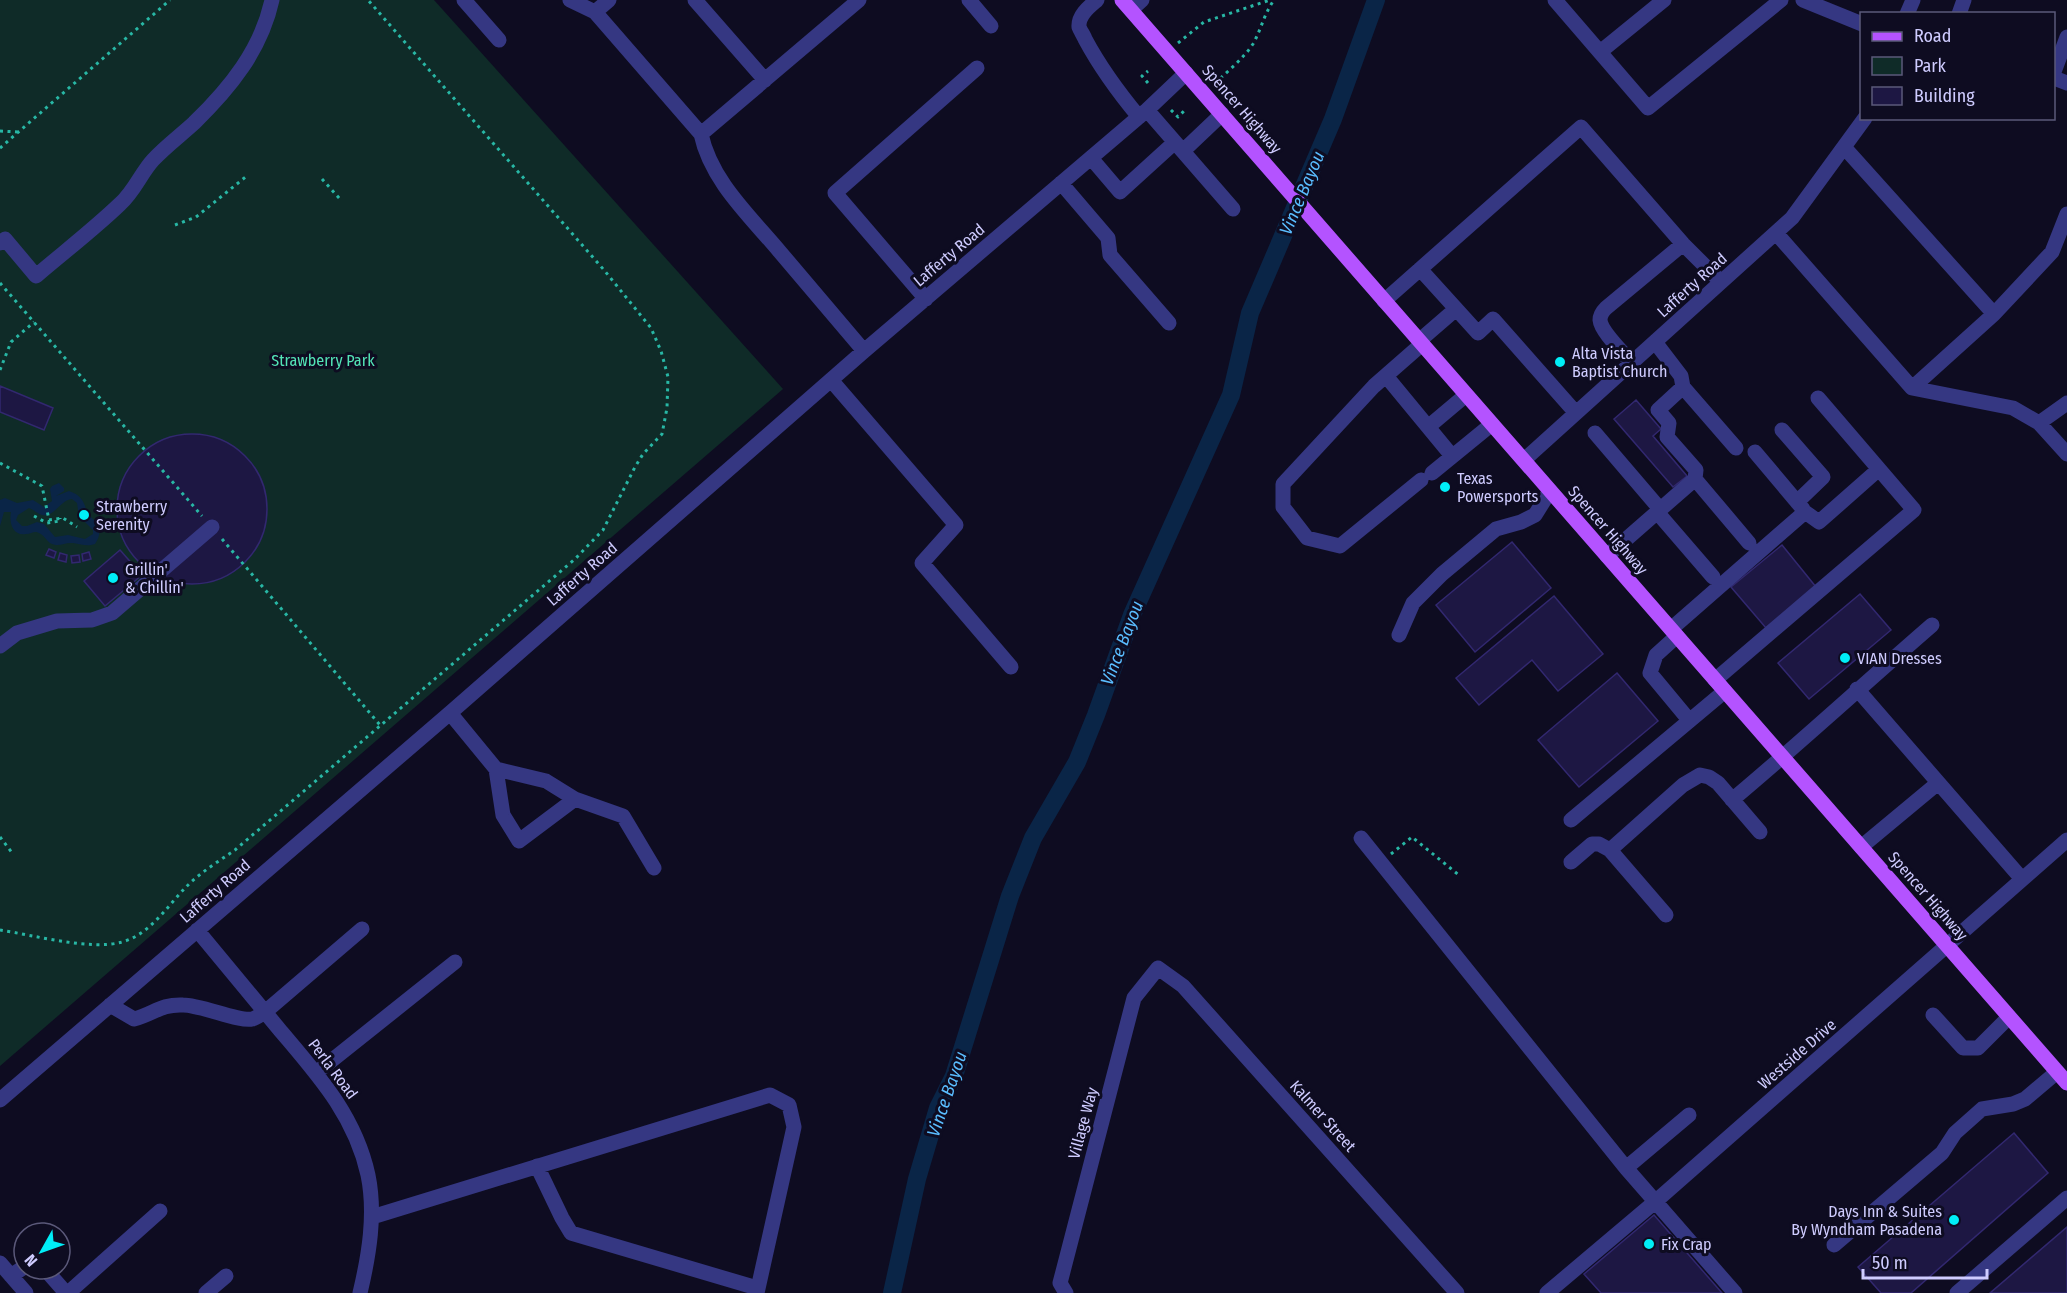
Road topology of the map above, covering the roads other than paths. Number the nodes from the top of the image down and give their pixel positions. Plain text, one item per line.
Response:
1 (272, 0) edge
2 (464, 0) edge
3 (570, 0) edge
4 (609, 0) edge
5 (695, 0) edge
6 (859, 0) edge
7 (969, 0) edge
8 (1097, 0) edge
9 (1555, 0) edge
10 (1664, 0) edge
11 (1781, 0) edge
12 (1803, 0) edge
13 (1132, 3) edge
14 (595, 12) junction
15 (1860, 23) edge
16 (991, 26) dead end
17 (2067, 38) edge
18 (499, 40) dead end
19 (1600, 52) junction
20 (977, 68) dead end
21 (2055, 69) edge
22 (1186, 73) junction
23 (765, 80) junction
24 (1143, 114) junction
25 (1222, 114) junction
26 (1864, 120) edge
27 (701, 134) junction
28 (1179, 146) junction
29 (1844, 147) junction
30 (1091, 158) junction
31 (1061, 183) junction
32 (1233, 208) dead end
33 (2067, 214) edge
34 (1776, 233) junction
35 (0, 243) edge
36 (1683, 244) junction
37 (1420, 269) junction
38 (1721, 282) junction
39 (926, 299) junction
40 (1384, 301) junction
41 (1456, 309) junction
42 (1994, 314) junction
43 (1169, 323) dead end
44 (1655, 342) junction
45 (1421, 343) junction
46 (864, 351) junction
47 (1632, 363) junction
48 (1386, 376) junction
49 (831, 380) junction
50 (1683, 387) junction
51 (1912, 388) junction
52 (1466, 394) junction
53 (1818, 398) dead end
54 (2067, 403) edge
55 (1576, 413) junction
56 (2039, 423) junction
57 (1492, 424) junction
58 (1428, 427) junction
59 (1782, 430) dead end
60 (1595, 433) dead end
61 (1736, 448) dead end
62 (1755, 452) dead end
63 (2067, 454) edge
64 (1452, 456) junction
65 (1524, 460) junction
66 (1879, 469) junction
67 (1695, 479) junction
68 (1550, 491) junction
69 (1801, 507) junction
70 (1659, 511) junction
71 (212, 527) road end
72 (1749, 543) dead end
73 (1607, 556) junction
74 (1713, 576) dead end
75 (1932, 625) dead end
76 (1674, 633) junction
77 (1399, 635) dead end
78 (0, 646) edge
79 (1011, 667) dead end
80 (1720, 686) junction
81 (1857, 690) junction
82 (450, 713) junction
83 (1689, 720) junction
84 (1783, 758) junction
85 (496, 769) junction
86 (1938, 783) junction
87 (575, 799) junction
88 (1732, 800) junction
89 (1571, 820) dead end
90 (1760, 832) dead end
91 (1361, 838) dead end
92 (2067, 840) edge
93 (1861, 847) junction
94 (1610, 850) junction
95 (1571, 862) dead end
96 (654, 868) dead end
97 (2022, 879) junction
98 (1666, 915) dead end
99 (362, 929) dead end
100 (197, 930) junction
101 (1947, 946) junction
102 (455, 962) dead end
103 (1158, 968) joint
104 (110, 1005) junction
105 (265, 1012) junction
106 (1933, 1015) dead end
107 (2009, 1017) junction
108 (316, 1073) junction
109 (2062, 1077) edge
110 (0, 1100) edge
111 (1689, 1115) dead end
112 (537, 1166) junction
113 (1626, 1168) junction
114 (2067, 1198) edge
115 (1656, 1201) junction
116 (160, 1211) dead end
117 (372, 1217) junction
118 (1834, 1245) dead end
119 (226, 1276) dead end
120 (56, 1281) edge
121 (757, 1290) edge
122 (67, 1293) edge
123 (206, 1293) edge
124 (360, 1293) edge
125 (1066, 1293) edge
126 (1457, 1293) edge
127 (1547, 1293) edge
128 (1735, 1293) edge
129 (1957, 1293) edge

1 - 35 street
2 - 18 street
3 - 14 street
4 - 14 street
5 - 23 street
6 - 23 street
7 - 16 street
8 - 24 street
9 - 19 street
10 - 19 street
11 - 19 street
12 - 15 street
13 - 22 main road, Spencer Highway
14 - 27 street
17 - 21 street
20 - 39 street
22 - 24 street, Lafferty Road
22 - 25 main road, Spencer Highway
23 - 27 street
24 - 28 street
24 - 30 street, Lafferty Road
25 - 28 street
25 - 40 main road, Spencer Highway
26 - 29 street, Lafferty Road
27 - 46 street
28 - 30 street
28 - 32 street
29 - 34 street, Lafferty Road
29 - 42 street
30 - 31 street, Lafferty Road
31 - 39 street, Lafferty Road
31 - 43 street
33 - 42 street
34 - 38 street, Lafferty Road
34 - 51 street
36 - 37 street
36 - 38 street
36 - 47 street
37 - 40 street
37 - 41 street
38 - 44 street, Lafferty Road
39 - 46 street, Lafferty Road
40 - 45 main road, Spencer Highway
41 - 45 street
41 - 55 street
42 - 51 street
44 - 47 street, Lafferty Road
44 - 50 street
45 - 48 street
45 - 52 main road, Spencer Highway
46 - 49 street, Lafferty Road
47 - 55 street, Lafferty Road
48 - 58 street
48 - 64 street
49 - 79 street
49 - 82 street, Lafferty Road
50 - 61 street
50 - 67 street
51 - 56 street
52 - 57 main road, Spencer Highway
52 - 58 street
53 - 66 street
54 - 56 street
55 - 65 street, Lafferty Road
56 - 63 street
57 - 64 street
57 - 65 main road, Spencer Highway
58 - 64 street
59 - 69 street
60 - 70 street
62 - 69 street
65 - 68 main road, Spencer Highway
66 - 69 street
66 - 80 street
67 - 70 street
67 - 72 street
68 - 73 main road, Spencer Highway
68 - 77 street
69 - 76 street
70 - 73 street
70 - 74 street
71 - 78 street
73 - 76 main road, Spencer Highway
75 - 81 street
76 - 80 main road, Spencer Highway
76 - 83 street
80 - 83 street
80 - 84 main road, Spencer Highway
81 - 84 street
81 - 86 street
82 - 85 street
82 - 100 street, Lafferty Road
83 - 89 street
84 - 88 street
84 - 93 main road, Spencer Highway
85 - 87 street
85 - 87 street
86 - 93 street
86 - 97 street
87 - 96 street
88 - 90 street
88 - 94 street
91 - 113 street
92 - 97 street, Westside Drive
93 - 101 main road, Spencer Highway
94 - 95 street
94 - 98 street
97 - 101 street, Westside Drive
99 - 105 street
100 - 104 street, Lafferty Road
100 - 105 street, Perla Road
101 - 107 main road, Spencer Highway
101 - 115 street, Westside Drive
102 - 108 street
103 - 125 street, Village Way
103 - 126 street, Kalmer Street
104 - 105 street
104 - 110 street, Lafferty Road
105 - 108 street, Perla Road
106 - 107 street
107 - 109 main road, Spencer Highway
108 - 117 street, Perla Road
109 - 118 street
111 - 113 street
112 - 117 street
112 - 121 street
112 - 121 street
113 - 115 street
114 - 129 street
115 - 127 street, Westside Drive
115 - 128 street
116 - 122 street
117 - 124 street, Perla Road
119 - 123 street
120 - 122 street

